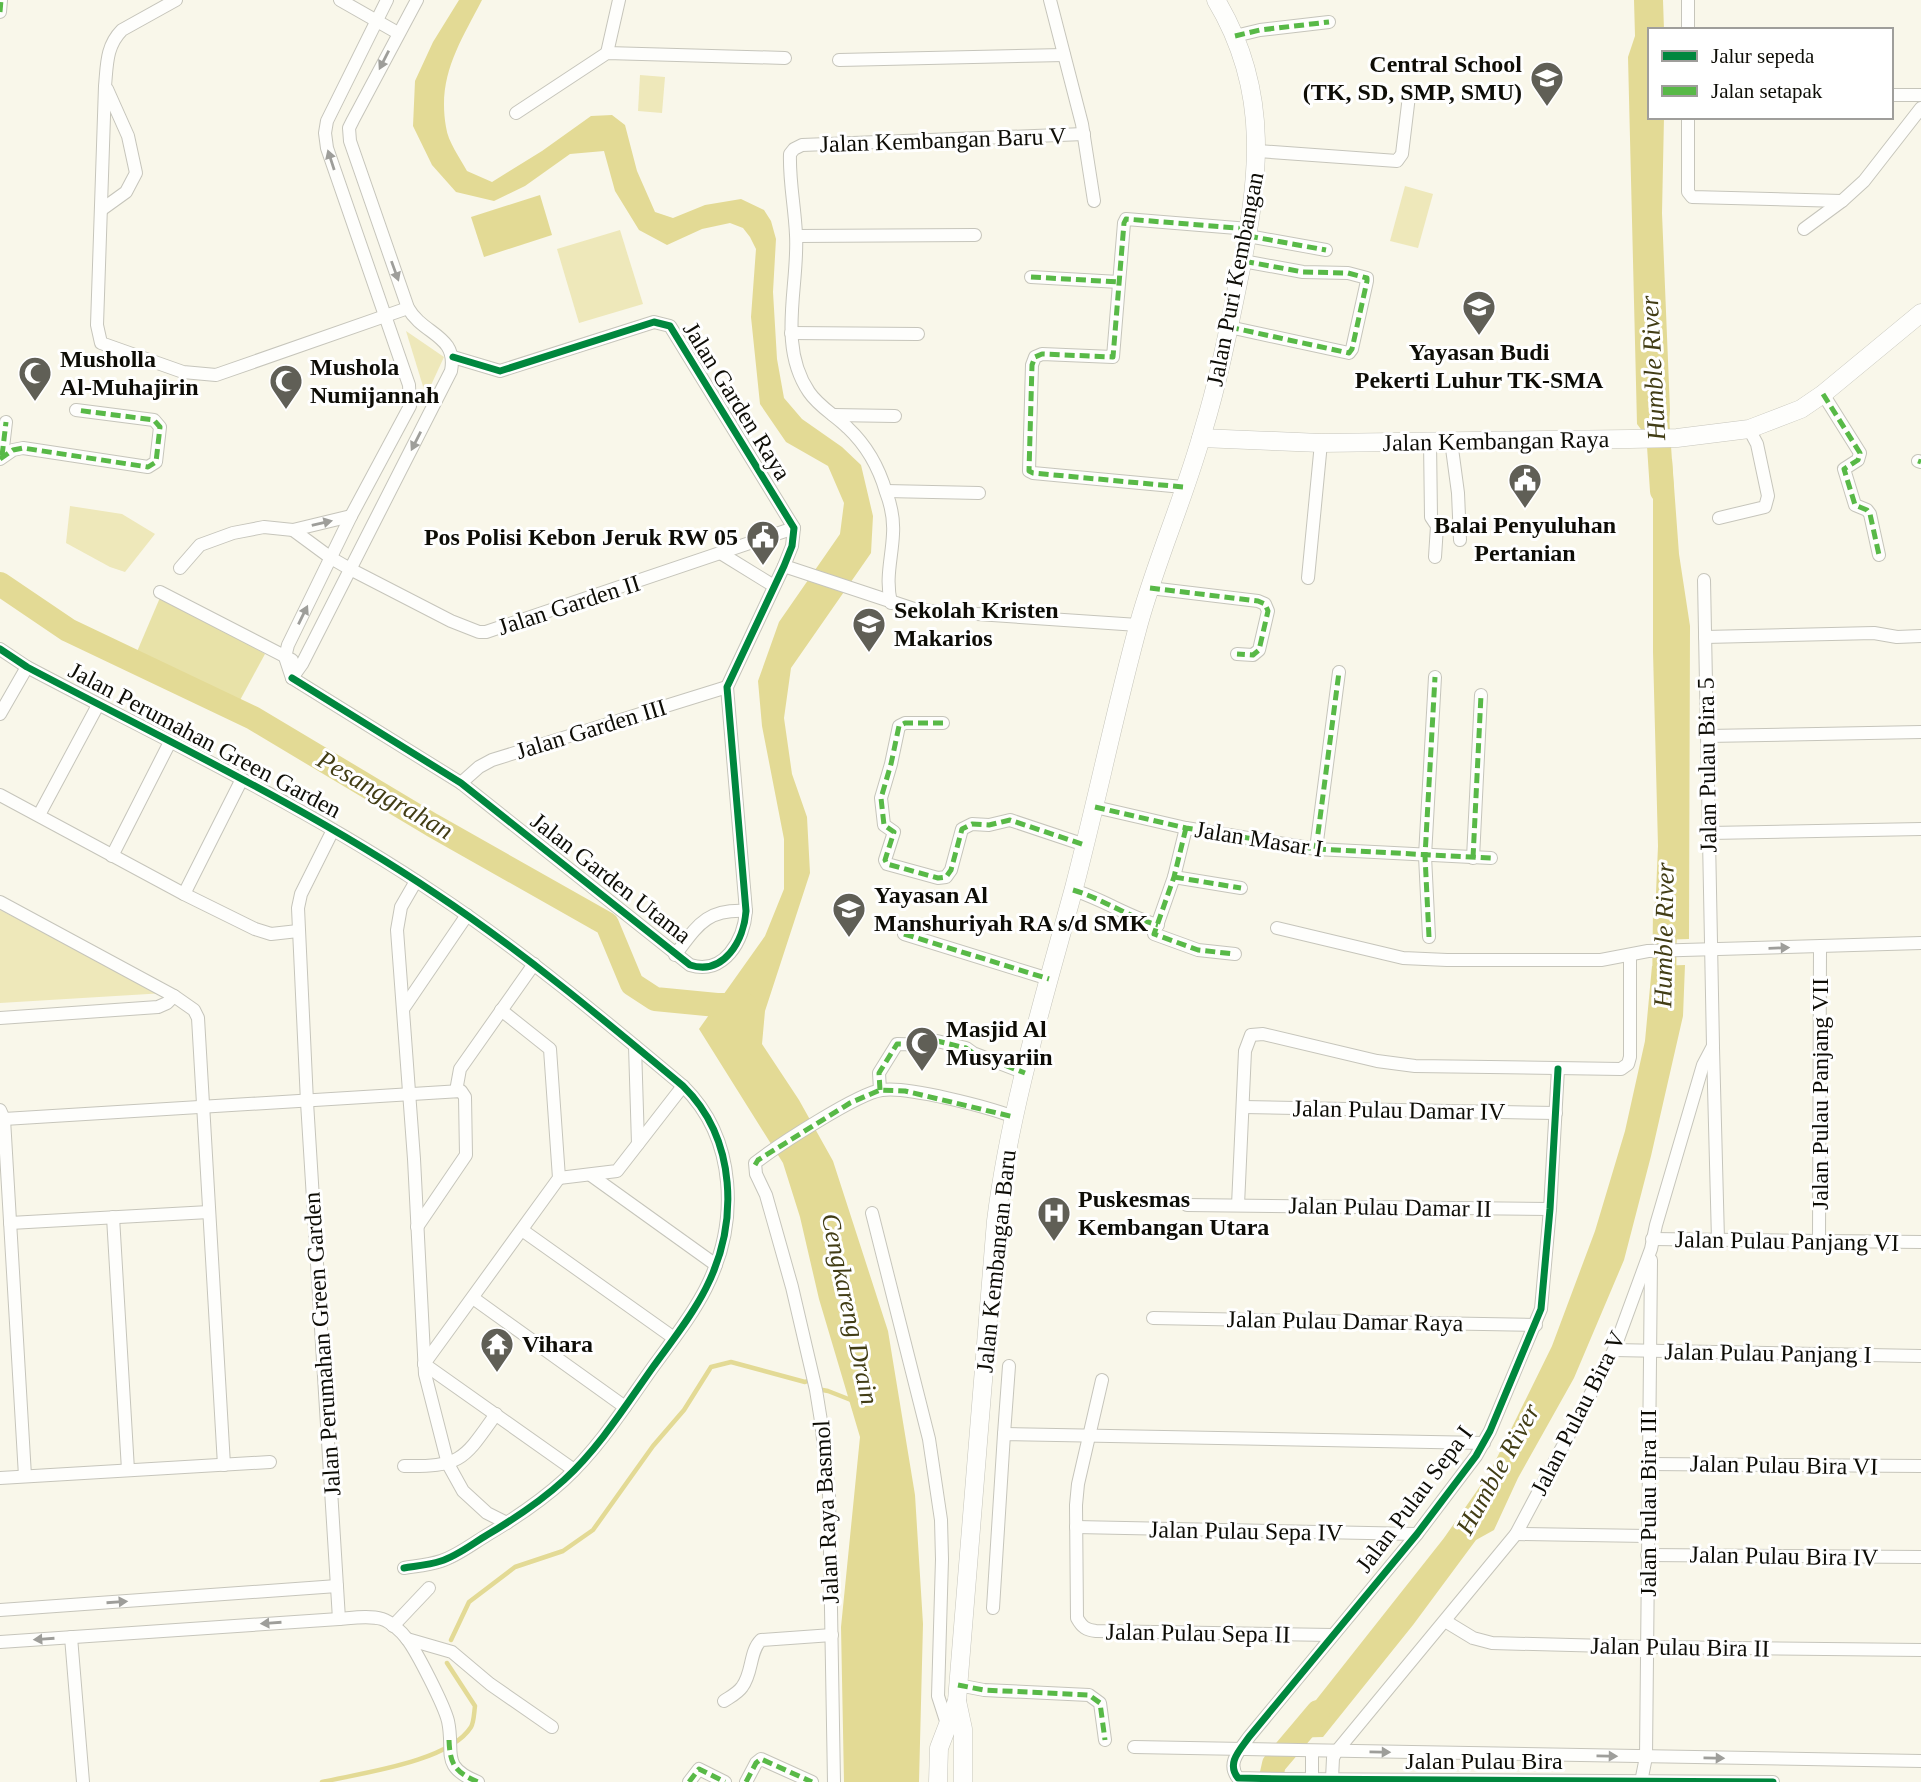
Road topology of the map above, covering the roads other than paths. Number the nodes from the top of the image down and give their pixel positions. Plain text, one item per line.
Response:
1 (1, 0) edge
2 (176, 0) edge
3 (340, 0) edge
4 (387, 0) edge
5 (417, 0) edge
6 (620, 0) edge
7 (1050, 0) edge
8 (1216, 0) edge
9 (1688, 0) edge
10 (0, 12) edge
11 (376, 20) junction
12 (1329, 22) dead end
13 (1688, 28) edge
14 (398, 33) junction
15 (1235, 36) junction
16 (607, 52) junction
17 (1064, 55) junction
18 (785, 58) dead end
19 (839, 60) dead end
20 (105, 86) junction
21 (1893, 95) edge
22 (1921, 95) edge
23 (1409, 96) dead end
24 (1921, 108) edge
25 (516, 113) dead end
26 (1688, 119) edge
27 (1084, 134) junction
28 (1258, 151) junction
29 (364, 184) junction
30 (342, 192) junction
31 (1094, 201) dead end
32 (1842, 201) junction
33 (101, 210) junction
34 (1804, 229) dead end
35 (1248, 232) junction
36 (975, 235) dead end
37 (797, 236) junction
38 (1326, 250) dead end
39 (1243, 261) junction
40 (1031, 277) dead end
41 (1119, 282) junction
42 (408, 308) junction
43 (1921, 313) edge
44 (386, 317) junction
45 (1229, 327) junction
46 (791, 333) junction
47 (918, 334) dead end
48 (453, 357) junction
49 (1824, 394) junction
50 (410, 406) junction
51 (76, 410) dead end
52 (429, 415) junction
53 (832, 415) junction
54 (895, 416) dead end
55 (6, 422) dead end
56 (1749, 429) junction
57 (1201, 438) junction
58 (1451, 440) junction
59 (1430, 441) junction
60 (1321, 443) junction
61 (1, 457) edge
62 (1183, 487) junction
63 (886, 491) junction
64 (979, 493) dead end
65 (351, 516) junction
66 (1719, 518) dead end
67 (794, 528) junction
68 (293, 530) junction
69 (1460, 540) dead end
70 (722, 554) junction
71 (1879, 555) dead end
72 (1435, 557) dead end
73 (331, 558) junction
74 (784, 566) junction
75 (180, 568) dead end
76 (350, 569) junction
77 (1308, 578) dead end
78 (1704, 580) dead end
79 (774, 586) junction
80 (1150, 587) junction
81 (160, 593) dead end
82 (891, 603) junction
83 (1138, 625) junction
84 (1921, 636) edge
85 (1705, 637) junction
86 (0, 649) edge
87 (1237, 654) dead end
88 (285, 657) junction
89 (302, 664) junction
90 (27, 667) junction
91 (1339, 672) dead end
92 (1435, 677) dead end
93 (292, 678) junction
94 (727, 687) junction
95 (1481, 695) dead end
96 (98, 705) junction
97 (0, 715) edge
98 (943, 723) dead end
99 (1921, 732) edge
100 (1707, 736) junction
101 (170, 742) junction
102 (242, 779) junction
103 (461, 783) junction
104 (0, 795) edge
105 (1095, 807) junction
106 (39, 815) junction
107 (1186, 828) junction
108 (1921, 829) edge
109 (333, 830) junction
110 (1709, 832) junction
111 (1085, 845) junction
112 (1316, 849) junction
113 (112, 856) junction
114 (1425, 856) junction
115 (1473, 858) junction
116 (1491, 858) dead end
117 (1174, 877) junction
118 (416, 881) junction
119 (1241, 888) dead end
120 (1073, 890) junction
121 (184, 894) junction
122 (0, 902) edge
123 (746, 911) junction
124 (467, 915) junction
125 (1158, 925) junction
126 (1277, 928) dead end
127 (298, 931) junction
128 (904, 934) dead end
129 (1429, 937) dead end
130 (1921, 943) edge
131 (1820, 947) junction
132 (1706, 950) junction
133 (1640, 953) junction
134 (1235, 954) dead end
135 (675, 955) junction
136 (534, 964) junction
137 (1049, 979) junction
138 (174, 996) junction
139 (403, 1009) junction
140 (501, 1010) junction
141 (0, 1018) edge
142 (635, 1046) junction
143 (1713, 1046) junction
144 (1558, 1069) junction
145 (1025, 1073) junction
146 (683, 1087) junction
147 (880, 1090) junction
148 (456, 1091) junction
149 (409, 1094) junction
150 (307, 1102) junction
151 (203, 1107) junction
152 (1243, 1107) junction
153 (1556, 1113) junction
154 (2, 1114) edge
155 (1014, 1116) junction
156 (638, 1144) junction
157 (592, 1176) junction
158 (559, 1178) junction
159 (1187, 1205) dead end
160 (1238, 1205) junction
161 (1550, 1209) junction
162 (209, 1212) junction
163 (872, 1213) dead end
164 (113, 1217) junction
165 (10, 1223) junction
166 (417, 1227) junction
167 (522, 1230) junction
168 (1718, 1240) junction
169 (1819, 1241) junction
170 (1921, 1242) edge
171 (1652, 1244) junction
172 (716, 1265) junction
173 (473, 1298) junction
174 (1153, 1318) dead end
175 (1536, 1325) junction
176 (674, 1338) junction
177 (1614, 1350) junction
178 (1649, 1351) junction
179 (1921, 1356) edge
180 (424, 1364) junction
181 (1009, 1366) dead end
182 (1102, 1380) dead end
183 (625, 1407) junction
184 (496, 1414) junction
185 (1004, 1434) junction
186 (1088, 1436) junction
187 (1484, 1443) junction
188 (271, 1462) dead end
189 (448, 1464) junction
190 (1648, 1464) junction
191 (224, 1465) junction
192 (404, 1466) dead end
193 (1921, 1466) edge
194 (574, 1470) junction
195 (128, 1471) junction
196 (25, 1476) junction
197 (0, 1478) edge
198 (506, 1524) junction
199 (1076, 1527) junction
200 (1417, 1534) junction
201 (1516, 1534) junction
202 (1647, 1536) junction
203 (1647, 1555) junction
204 (1921, 1557) edge
205 (404, 1569) dead end
206 (337, 1587) junction
207 (429, 1588) dead end
208 (993, 1608) dead end
209 (0, 1610) edge
210 (339, 1619) junction
211 (1445, 1620) junction
212 (393, 1626) junction
213 (832, 1635) junction
214 (1332, 1635) junction
215 (71, 1637) junction
216 (407, 1639) junction
217 (0, 1642) edge
218 (1646, 1647) junction
219 (1921, 1650) edge
220 (957, 1693) junction
221 (724, 1701) dead end
222 (947, 1724) junction
223 (552, 1727) dead end
224 (1105, 1740) dead end
225 (1134, 1747) dead end
226 (1246, 1750) junction
227 (1312, 1751) junction
228 (1336, 1752) junction
229 (1646, 1757) junction
230 (1921, 1761) edge
231 (1332, 1779) junction
232 (1312, 1781) edge
233 (83, 1782) edge
234 (478, 1782) edge
235 (689, 1782) edge
236 (725, 1782) edge
237 (746, 1782) edge
238 (812, 1782) edge
239 (834, 1782) edge
240 (938, 1782) edge
241 (963, 1782) edge
242 (1641, 1782) edge
243 (1773, 1782) edge

1 - 10 street
2 - 20 street
3 - 11 street
4 - 11 street
5 - 14 street
6 - 16 street
7 - 17 street
8 - 15 main road, Jalan Puri Kembangan
9 - 13 street
11 - 14 street
30 -> 11 street
12 - 15 street
14 -> 29 street
15 - 28 main road, Jalan Puri Kembangan
16 - 18 street
16 - 25 street
17 - 19 street
17 - 27 street
20 - 33 street
20 - 33 street
21 - 22 street
23 - 28 street
24 - 32 street
26 - 32 street
27 - 31 street
27 - 37 street, Jalan Kembangan Baru V
28 - 35 main road, Jalan Puri Kembangan
29 - 30 street
29 -> 42 street
30 - 44 street
32 - 34 street
33 - 44 street
35 - 38 street
35 - 39 main road, Jalan Puri Kembangan
35 - 41 street
36 - 37 street
37 - 46 street
39 - 45 main road, Jalan Puri Kembangan
39 - 45 street
40 - 41 street
41 - 62 street
42 - 44 street
42 - 48 street
43 - 49 main road, Jalan Kembangan Raya
44 - 50 street
45 - 57 main road, Jalan Puri Kembangan
46 - 47 street
46 - 53 street
48 - 52 street
48 - 67 street, Jalan Garden Raya
49 - 56 main road, Jalan Kembangan Raya
49 - 71 street
50 - 52 street
50 - 65 street
51 - 61 street
52 -> 76 street
53 - 54 street
53 - 63 street
55 - 61 street
56 - 58 main road, Jalan Kembangan Raya
56 - 66 street
57 - 60 main road, Jalan Kembangan Raya
57 - 62 main road, Jalan Kembangan Baru
58 - 59 main road, Jalan Kembangan Raya
58 - 69 street
59 - 60 main road, Jalan Kembangan Raya
59 - 72 street
60 - 77 street
62 - 80 main road, Jalan Kembangan Baru
63 - 64 street
63 - 82 street
68 -> 65 street
65 - 73 street
67 - 70 street, Jalan Garden II
67 - 74 street
68 - 73 street
68 - 75 street
70 - 76 street, Jalan Garden II
70 - 79 street
73 - 76 street
88 -> 73 street
74 - 79 street
74 - 82 street
76 - 89 street
78 - 85 street, Jalan Pulau Bira 5
79 - 94 street, Jalan Garden Utama
80 - 83 main road, Jalan Kembangan Baru
80 - 87 street
81 - 88 street
82 - 83 street
83 - 105 main road, Jalan Kembangan Baru
84 - 85 street
85 - 100 street, Jalan Pulau Bira 5
86 - 90 street, Jalan Perumahan Green Garden
88 - 89 street
88 - 93 street
89 - 93 street
90 - 96 street, Jalan Perumahan Green Garden
90 - 97 street
91 - 112 street
92 - 114 street
93 - 103 street, Jalan Garden Utama
94 - 103 street, Jalan Garden III
94 - 123 street, Jalan Garden Utama
95 - 115 street
96 - 101 street, Jalan Perumahan Green Garden
96 - 106 street, Jalan Perumahan Green Garden
98 - 111 street
99 - 100 street
100 - 110 street, Jalan Pulau Bira 5
101 - 102 street, Jalan Perumahan Green Garden
101 - 113 street, Jalan Perumahan Green Garden
102 - 109 street, Jalan Perumahan Green Garden
102 - 121 street, Jalan Perumahan Green Garden
103 - 135 street, Jalan Garden Utama
104 - 106 street
105 - 107 street, Jalan Masar I
105 - 111 main road, Jalan Kembangan Baru
106 - 113 street
107 - 112 street, Jalan Masar I
107 - 117 street
108 - 110 street
109 - 118 street, Jalan Perumahan Green Garden
109 - 127 street, Jalan Perumahan Green Garden
110 - 132 street, Jalan Pulau Bira 5
111 - 120 main road, Jalan Kembangan Baru
112 - 114 street, Jalan Masar I
113 - 121 street
114 - 115 street, Jalan Masar I
114 - 129 street
115 - 116 street, Jalan Masar I
117 - 119 street
117 - 125 street
118 - 124 street, Jalan Perumahan Green Garden
118 - 139 street
120 - 125 street
120 - 137 main road, Jalan Kembangan Baru
121 - 127 street
122 - 138 street
123 - 135 street
123 - 135 street, Jalan Garden Utama
124 - 136 street, Jalan Perumahan Green Garden
124 - 139 street
125 - 134 street
126 - 133 street
127 - 150 street, Jalan Perumahan Green Garden
128 - 137 street
130 - 131 street
132 -> 131 street
131 - 169 street, Jalan Pulau Panjang VII
132 - 133 street
132 - 143 street, Jalan Pulau Bira V
133 - 144 street
136 - 140 street
136 - 142 street, Jalan Perumahan Green Garden
137 - 145 main road, Jalan Kembangan Baru
138 - 141 street
138 - 151 street
139 - 149 street
140 - 148 street
140 - 158 street
142 - 146 street, Jalan Perumahan Green Garden
142 - 156 street
143 - 168 street
143 - 171 street, Jalan Pulau Bira V
144 - 152 street
144 - 153 street, Jalan Pulau Sepa I
145 - 147 street
145 - 155 main road, Jalan Kembangan Baru
146 - 156 street
146 - 172 street, Jalan Perumahan Green Garden
147 - 155 street
147 - 213 street, Jalan Raya Basmol
148 - 149 street
148 - 166 street
149 - 150 street
149 - 166 street
150 - 151 street
150 - 206 street, Jalan Perumahan Green Garden
151 - 154 street
151 - 162 street
152 - 153 street, Jalan Pulau Damar IV
152 - 160 street
153 - 161 street, Jalan Pulau Sepa I
154 - 165 street
155 - 220 main road, Jalan Kembangan Baru
156 - 157 street
157 - 158 street
157 - 172 street
158 - 167 street
159 - 160 street, Jalan Pulau Damar II
160 - 161 street, Jalan Pulau Damar II
161 - 175 street, Jalan Pulau Sepa I
162 - 164 street
162 - 191 street
163 - 222 street
164 - 165 street
164 - 195 street
165 - 196 street
166 - 180 street
167 - 173 street
167 - 176 street
168 - 169 street, Jalan Pulau Panjang VI
168 - 171 street, Jalan Pulau Panjang VI
169 - 170 street, Jalan Pulau Panjang VI
171 - 177 street, Jalan Pulau Bira V
171 - 178 street, Jalan Pulau Bira III
172 - 176 street, Jalan Perumahan Green Garden
173 - 180 street
173 - 183 street
174 - 175 street, Jalan Pulau Damar Raya
175 - 187 street, Jalan Pulau Sepa I
176 - 183 street, Jalan Perumahan Green Garden
177 - 178 street, Jalan Pulau Panjang I
177 - 201 street, Jalan Pulau Bira V
178 - 179 street, Jalan Pulau Panjang I
178 - 190 street, Jalan Pulau Bira III
180 - 184 street
180 - 189 street
181 - 185 street
182 - 186 street, Jalan Pulau Sepa II
183 - 194 street, Jalan Perumahan Green Garden
184 - 189 street
184 - 194 street
185 - 186 street
185 - 208 street
186 - 187 street
186 - 199 street, Jalan Pulau Sepa II
187 - 200 street, Jalan Pulau Sepa I
188 - 191 street
189 - 192 street
189 - 198 street
190 - 193 street, Jalan Pulau Bira VI
190 - 202 street, Jalan Pulau Bira III
191 - 195 street
194 - 198 street, Jalan Perumahan Green Garden
195 - 196 street
196 - 197 street
198 - 205 street, Jalan Perumahan Green Garden
199 - 200 street, Jalan Pulau Sepa IV
199 - 214 street, Jalan Pulau Sepa II
200 - 214 street, Jalan Pulau Sepa I
201 - 202 street
201 - 211 street, Jalan Pulau Bira V
202 - 203 street, Jalan Pulau Bira III
203 - 204 street, Jalan Pulau Bira IV
203 - 218 street, Jalan Pulau Bira III
209 -> 206 street
206 - 210 street, Jalan Perumahan Green Garden
207 - 212 street
210 - 212 street
210 -> 215 street
211 - 218 street, Jalan Pulau Bira II
211 - 228 street, Jalan Pulau Bira V
212 - 216 street
213 - 221 street
213 - 239 street, Jalan Raya Basmol
214 - 226 street, Jalan Pulau Sepa I
215 -> 217 street
215 - 233 street
216 - 223 street
216 - 234 street
218 - 219 street, Jalan Pulau Bira II
218 - 229 street, Jalan Pulau Bira III
220 - 222 main road, Jalan Kembangan Baru
220 - 224 street
220 - 241 main road, Jalan Kembangan Baru
222 - 240 main road, Jalan Kembangan Baru
225 - 226 street
226 - 227 street, Jalan Pulau Bira
226 - 232 street, Jalan Pulau Bira
227 - 228 street, Jalan Pulau Bira
227 - 232 street
228 -> 229 street, Jalan Pulau Bira
228 - 231 street
229 -> 230 street, Jalan Pulau Bira
229 - 242 street, Jalan Pulau Bira III
231 - 232 street, Jalan Pulau Bira
231 - 242 street, Jalan Pulau Bira
235 - 236 street
237 - 238 street
242 - 243 street, Jalan Pulau Bira

